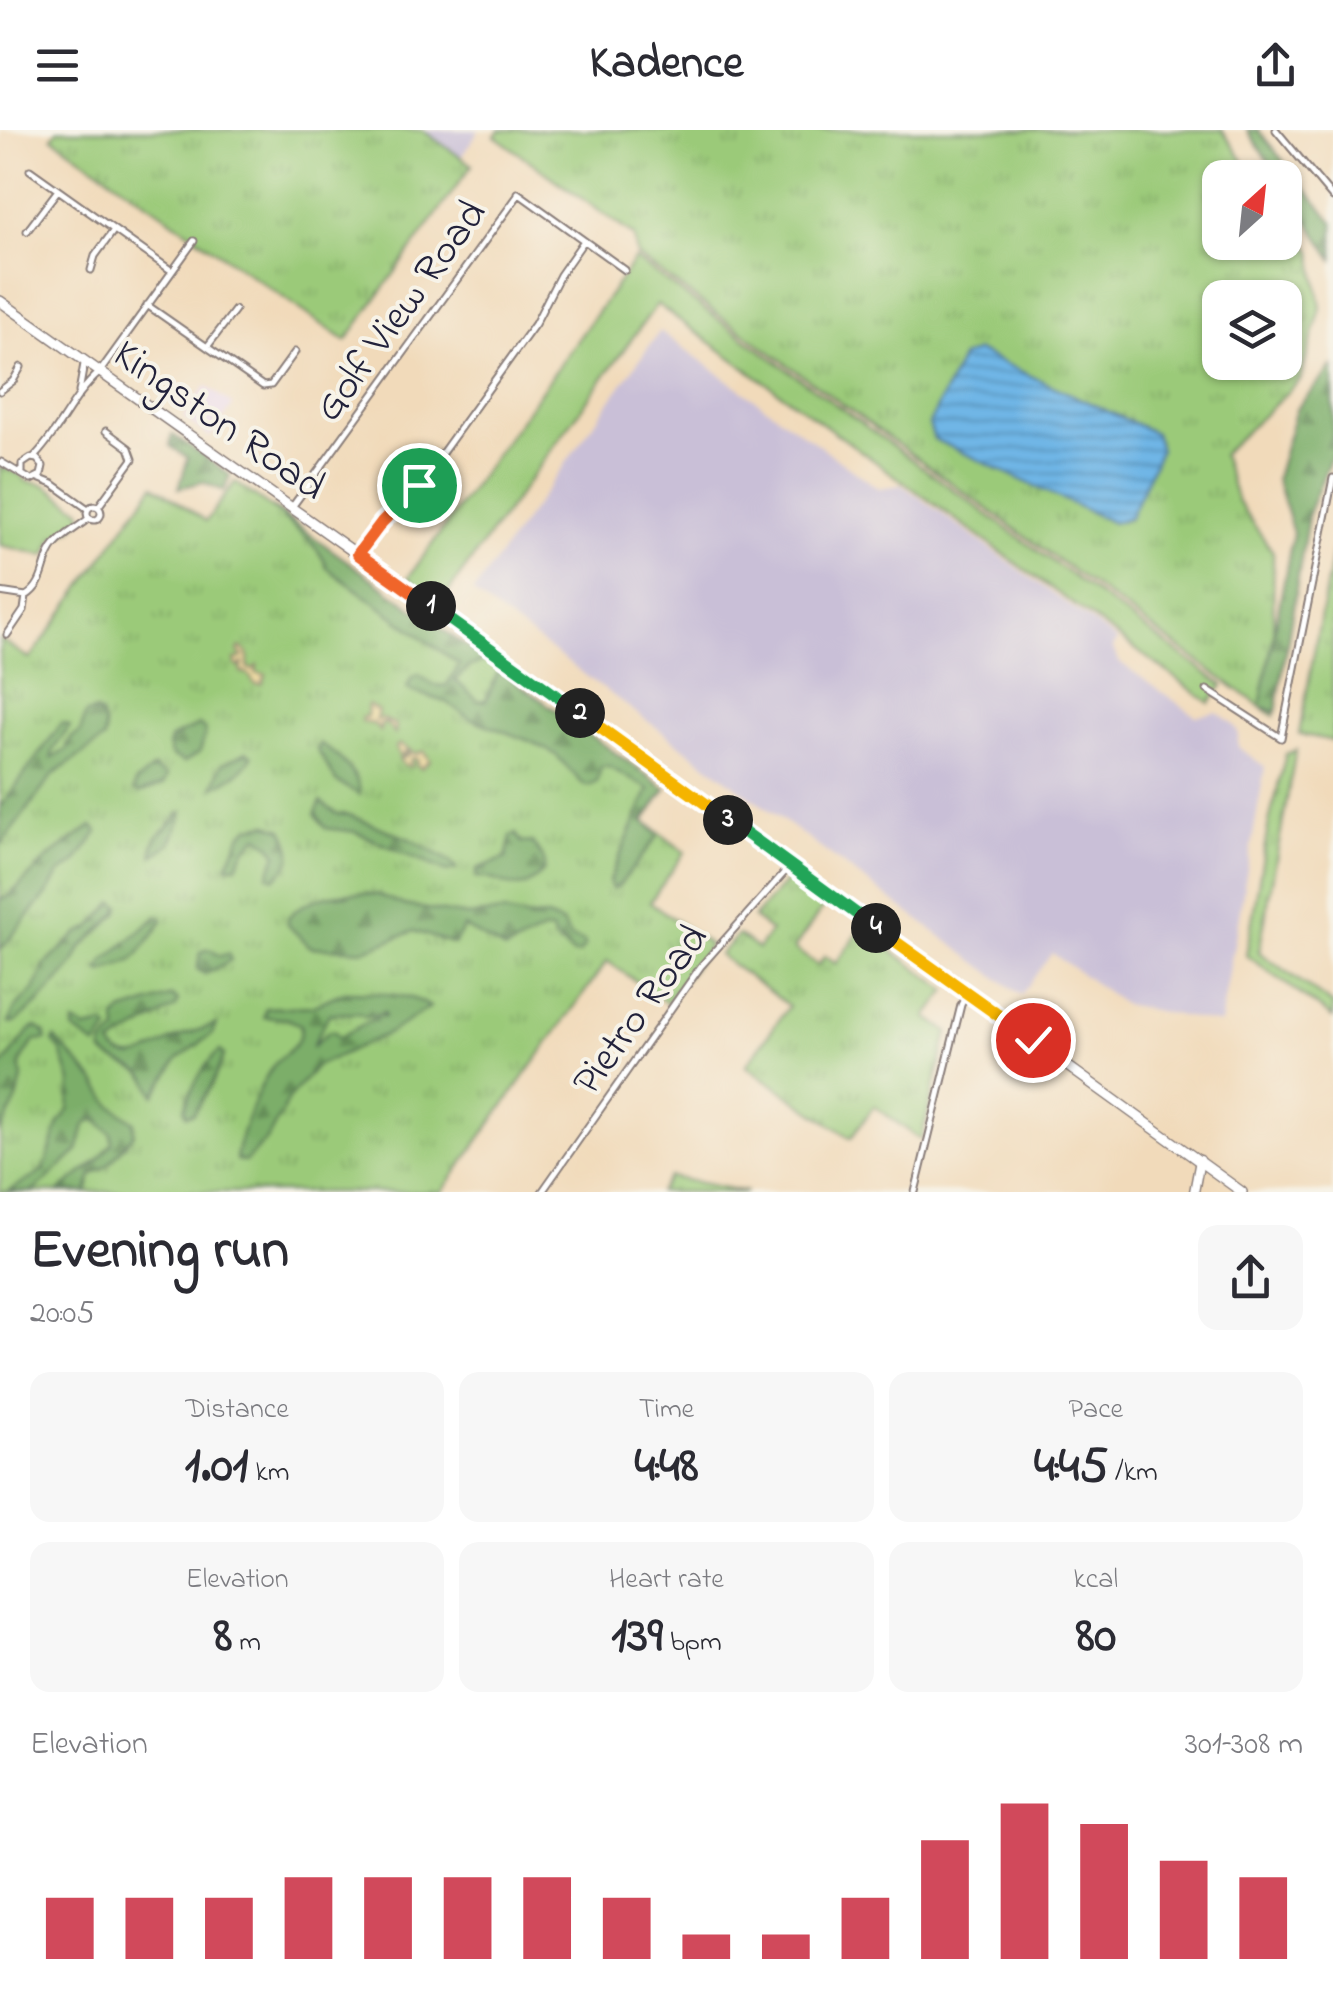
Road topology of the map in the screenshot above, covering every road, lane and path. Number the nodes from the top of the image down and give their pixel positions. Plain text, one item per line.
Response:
1 (1276, 130) edge
2 (30, 170) dead end
3 (58, 190) junction
4 (1333, 194) edge
5 (27, 230) dead end
6 (114, 230) junction
7 (194, 241) dead end
8 (583, 242) junction
9 (91, 270) dead end
10 (625, 270) dead end
11 (172, 271) junction
12 (0, 301) edge
13 (147, 305) junction
14 (235, 310) dead end
15 (207, 347) junction
16 (295, 352) dead end
17 (85, 362) junction
18 (21, 367) dead end
19 (100, 372) junction
20 (0, 391) edge
21 (80, 395) junction
22 (106, 431) dead end
23 (49, 442) junction
24 (34, 458) junction
25 (0, 462) edge
26 (24, 462) junction
27 (41, 462) junction
28 (22, 472) junction
29 (40, 475) junction
30 (1333, 478) edge
31 (98, 507) junction
32 (291, 508) junction
33 (88, 509) junction
34 (89, 518) junction
35 (358, 554) junction
36 (0, 592) edge
37 (26, 596) junction
38 (6, 635) dead end
39 (1207, 690) dead end
40 (791, 866) junction
41 (967, 994) junction
42 (1200, 1160) junction
43 (1233, 1183) junction
44 (542, 1192) edge
45 (915, 1192) edge
46 (1194, 1192) edge
47 (1242, 1192) edge
48 (1250, 1192) edge

1 - 4 street
2 - 3 street
3 - 5 street
3 - 6 street
6 - 9 street
6 - 11 street
7 - 11 street
8 - 10 street
8 - 32 street, Golf View Road
8 - 35 street
11 - 13 street
12 - 17 main road, Kingston Road
13 - 15 street
13 - 19 street
14 - 15 street
15 - 16 street
17 - 19 main road, Kingston Road
17 - 21 street
18 - 20 street
19 - 21 street
19 - 32 main road, Kingston Road
21 - 23 street
22 - 31 street
23 - 24 street
23 - 27 street
24 - 26 street
24 - 27 street
25 - 26 street
25 - 28 street
26 - 28 street
27 - 29 street
28 - 29 street
29 - 33 street
30 - 39 street
31 - 33 street
31 - 34 street
32 - 35 main road, Kingston Road
33 - 34 street
34 - 37 street
35 - 40 main road, Kingston Road
36 - 37 street
37 - 38 street
40 - 41 main road, Kingston Road
40 - 44 street, Pietro Road
41 - 42 main road, Kingston Road
41 - 45 street
42 - 43 main road, Kingston Road
42 - 46 main road
43 - 47 main road, Kingston Road
43 - 48 main road, Kingston Road

